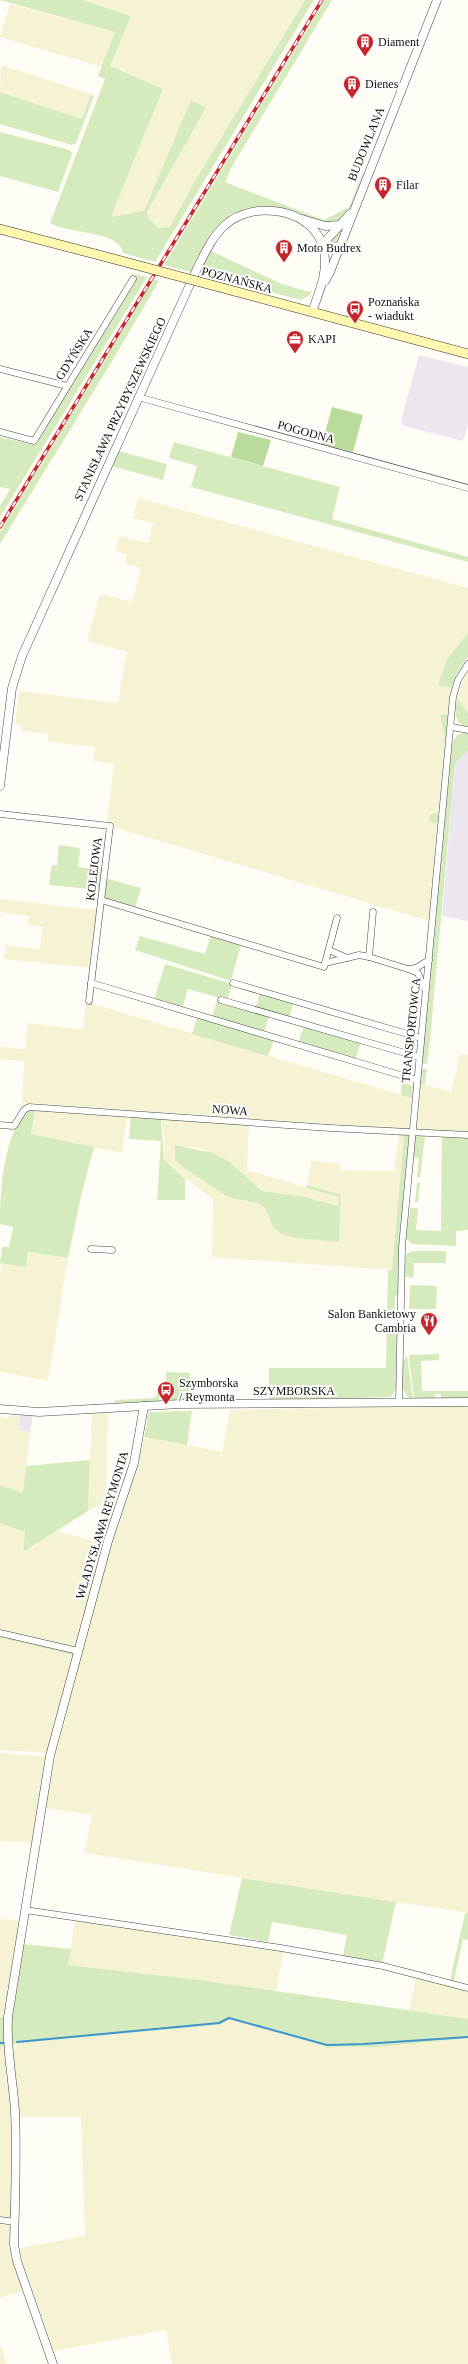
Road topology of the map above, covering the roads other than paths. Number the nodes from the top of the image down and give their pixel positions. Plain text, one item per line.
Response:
1 (437, 0) edge
2 (354, 208) junction
3 (294, 216) junction
4 (340, 225) junction
5 (0, 229) edge
6 (340, 246) junction
7 (323, 247) junction
8 (133, 279) dead end
9 (322, 285) junction
10 (312, 312) junction
11 (468, 354) edge
12 (0, 369) edge
13 (67, 386) junction
14 (138, 397) junction
15 (0, 432) edge
16 (468, 488) edge
17 (468, 664) edge
18 (452, 727) junction
19 (468, 730) edge
20 (1, 767) edge
21 (0, 786) edge
22 (0, 814) edge
23 (101, 900) junction
24 (373, 912) dead end
25 (338, 918) dead end
26 (329, 950) junction
27 (347, 958) junction
28 (369, 958) junction
29 (429, 960) junction
30 (325, 963) junction
31 (408, 969) junction
32 (91, 983) junction
33 (233, 983) dead end
34 (425, 997) junction
35 (89, 1000) dead end
36 (221, 1000) dead end
37 (421, 1038) junction
38 (419, 1057) junction
39 (417, 1080) junction
40 (0, 1124) edge
41 (412, 1132) junction
42 (468, 1135) edge
43 (91, 1249) dead end
44 (112, 1250) dead end
45 (399, 1402) junction
46 (468, 1402) edge
47 (144, 1406) junction
48 (0, 1409) edge
49 (0, 1633) edge
50 (78, 1651) junction
51 (25, 1910) junction
52 (468, 1988) edge
53 (0, 2220) edge
54 (14, 2222) junction
55 (53, 2364) edge

1 - 2 street, BUDOWLANA
2 - 4 street, BUDOWLANA
2 - 6 street, BUDOWLANA
3 - 4 street
3 - 7 street, STANISŁAWA PRZYBYSZEWSKIEGO
3 - 14 street, STANISŁAWA PRZYBYSZEWSKIEGO
4 - 7 street, BUDOWLANA
5 - 10 main road, POZNAŃSKA, bridge
6 - 7 street
6 - 9 street, BUDOWLANA
7 - 9 street
8 - 13 street, GDYŃSKA
9 - 10 street
10 - 11 main road, POZNAŃSKA
12 - 13 street
13 - 15 street, GDYŃSKA
14 - 16 street, POGODNA
14 - 20 street, STANISŁAWA PRZYBYSZEWSKIEGO
17 - 18 street, TRANSPORTOWCA
18 - 19 street
18 - 29 street, TRANSPORTOWCA
20 - 21 street, STANISŁAWA PRZYBYSZEWSKIEGO
22 - 23 street, KOLEJOWA
23 - 30 street
23 - 32 street, KOLEJOWA
24 - 28 street
25 - 26 street
26 - 27 street
26 - 30 street
27 - 28 street
27 - 30 street
28 - 31 street
29 - 31 street
29 - 34 street, TRANSPORTOWCA
31 - 34 street
32 - 35 street, KOLEJOWA
32 - 39 street
33 - 37 street
34 - 37 street, TRANSPORTOWCA
36 - 38 street
37 - 38 street, TRANSPORTOWCA
38 - 39 street, TRANSPORTOWCA
39 - 41 street, TRANSPORTOWCA
40 - 41 street, NOWA
41 - 42 street, NOWA
41 - 45 street, TRANSPORTOWCA
43 - 44 street
45 - 46 street, SZYMBORSKA
45 - 47 street, SZYMBORSKA
47 - 48 street, SZYMBORSKA
47 - 50 street, WŁADYSŁAWA REYMONTA
49 - 50 street
50 - 51 street, WŁADYSŁAWA REYMONTA
51 - 52 street
51 - 54 street, WŁADYSŁAWA REYMONTA
53 - 54 street
54 - 55 street, WŁADYSŁAWA REYMONTA

